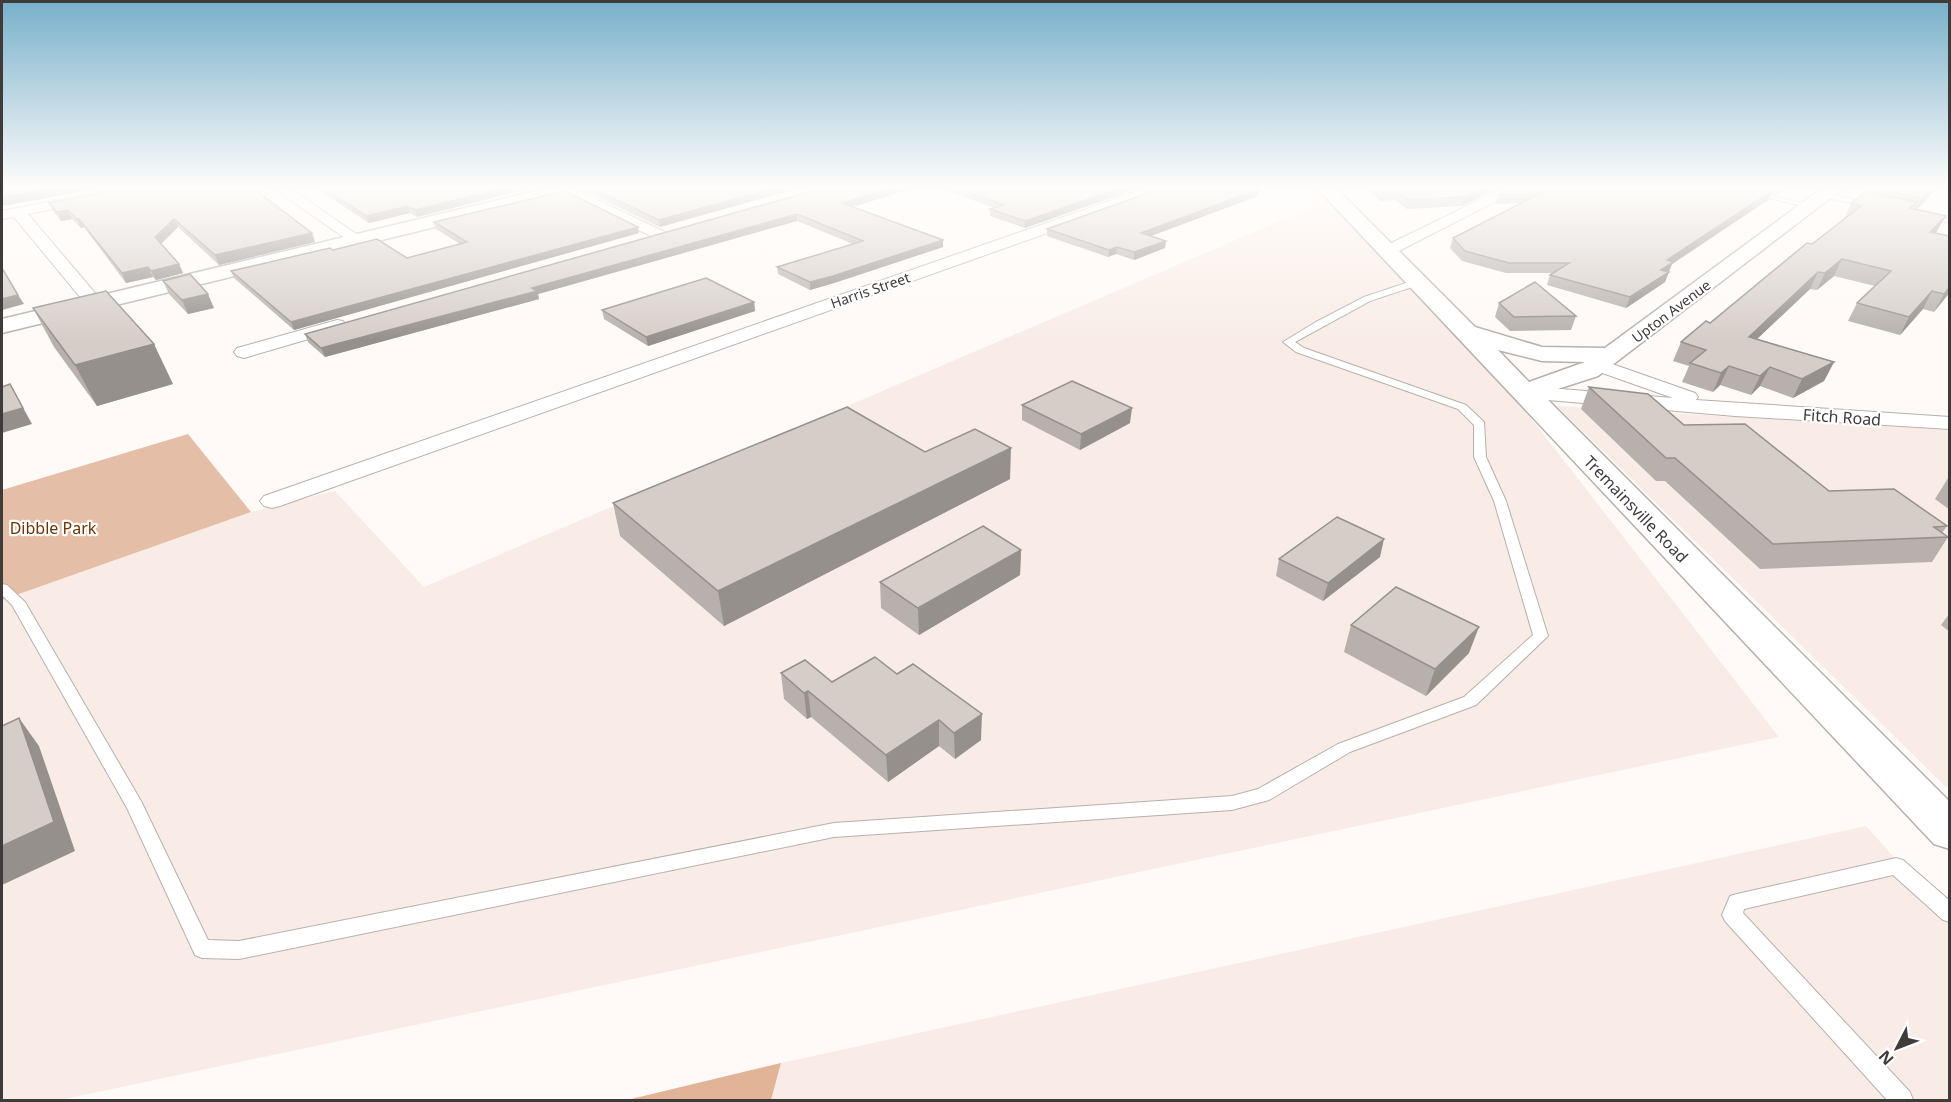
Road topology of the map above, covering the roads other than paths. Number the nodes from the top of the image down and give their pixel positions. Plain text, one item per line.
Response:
1 (39, 237) edge
2 (353, 237) edge
3 (367, 237) edge
4 (650, 237) edge
5 (1019, 237) edge
6 (1374, 237) edge
7 (1415, 237) edge
8 (1767, 237) edge
9 (357, 240) junction
10 (637, 241) edge
11 (1387, 251) junction
12 (1418, 282) junction
13 (95, 304) junction
14 (348, 322) edge
15 (2, 326) edge
16 (1464, 331) junction
17 (244, 352) dead end
18 (1605, 360) junction
19 (1523, 392) junction
20 (1735, 410) junction
21 (1950, 423) edge
22 (273, 501) dead end
23 (2, 588) edge
24 (1950, 831) edge
25 (1949, 914) edge
26 (1902, 1101) edge

1 - 13 street
2 - 9 street
3 - 9 street
4 - 10 street
5 - 22 street, Harris Street
6 - 11 street, Tremainsville Road
7 - 11 street
8 - 18 street, Upton Avenue
9 - 13 street
11 - 12 street, Tremainsville Road
12 - 16 street, Tremainsville Road
12 - 23 lane
13 - 15 street
14 - 17 street
16 - 18 street
16 - 19 street, Tremainsville Road
18 - 19 street, Upton Avenue
18 - 20 street, Fitch Road
19 - 20 street, Fitch Road
19 - 24 street, Tremainsville Road
20 - 21 street, Fitch Road
25 - 26 lane

